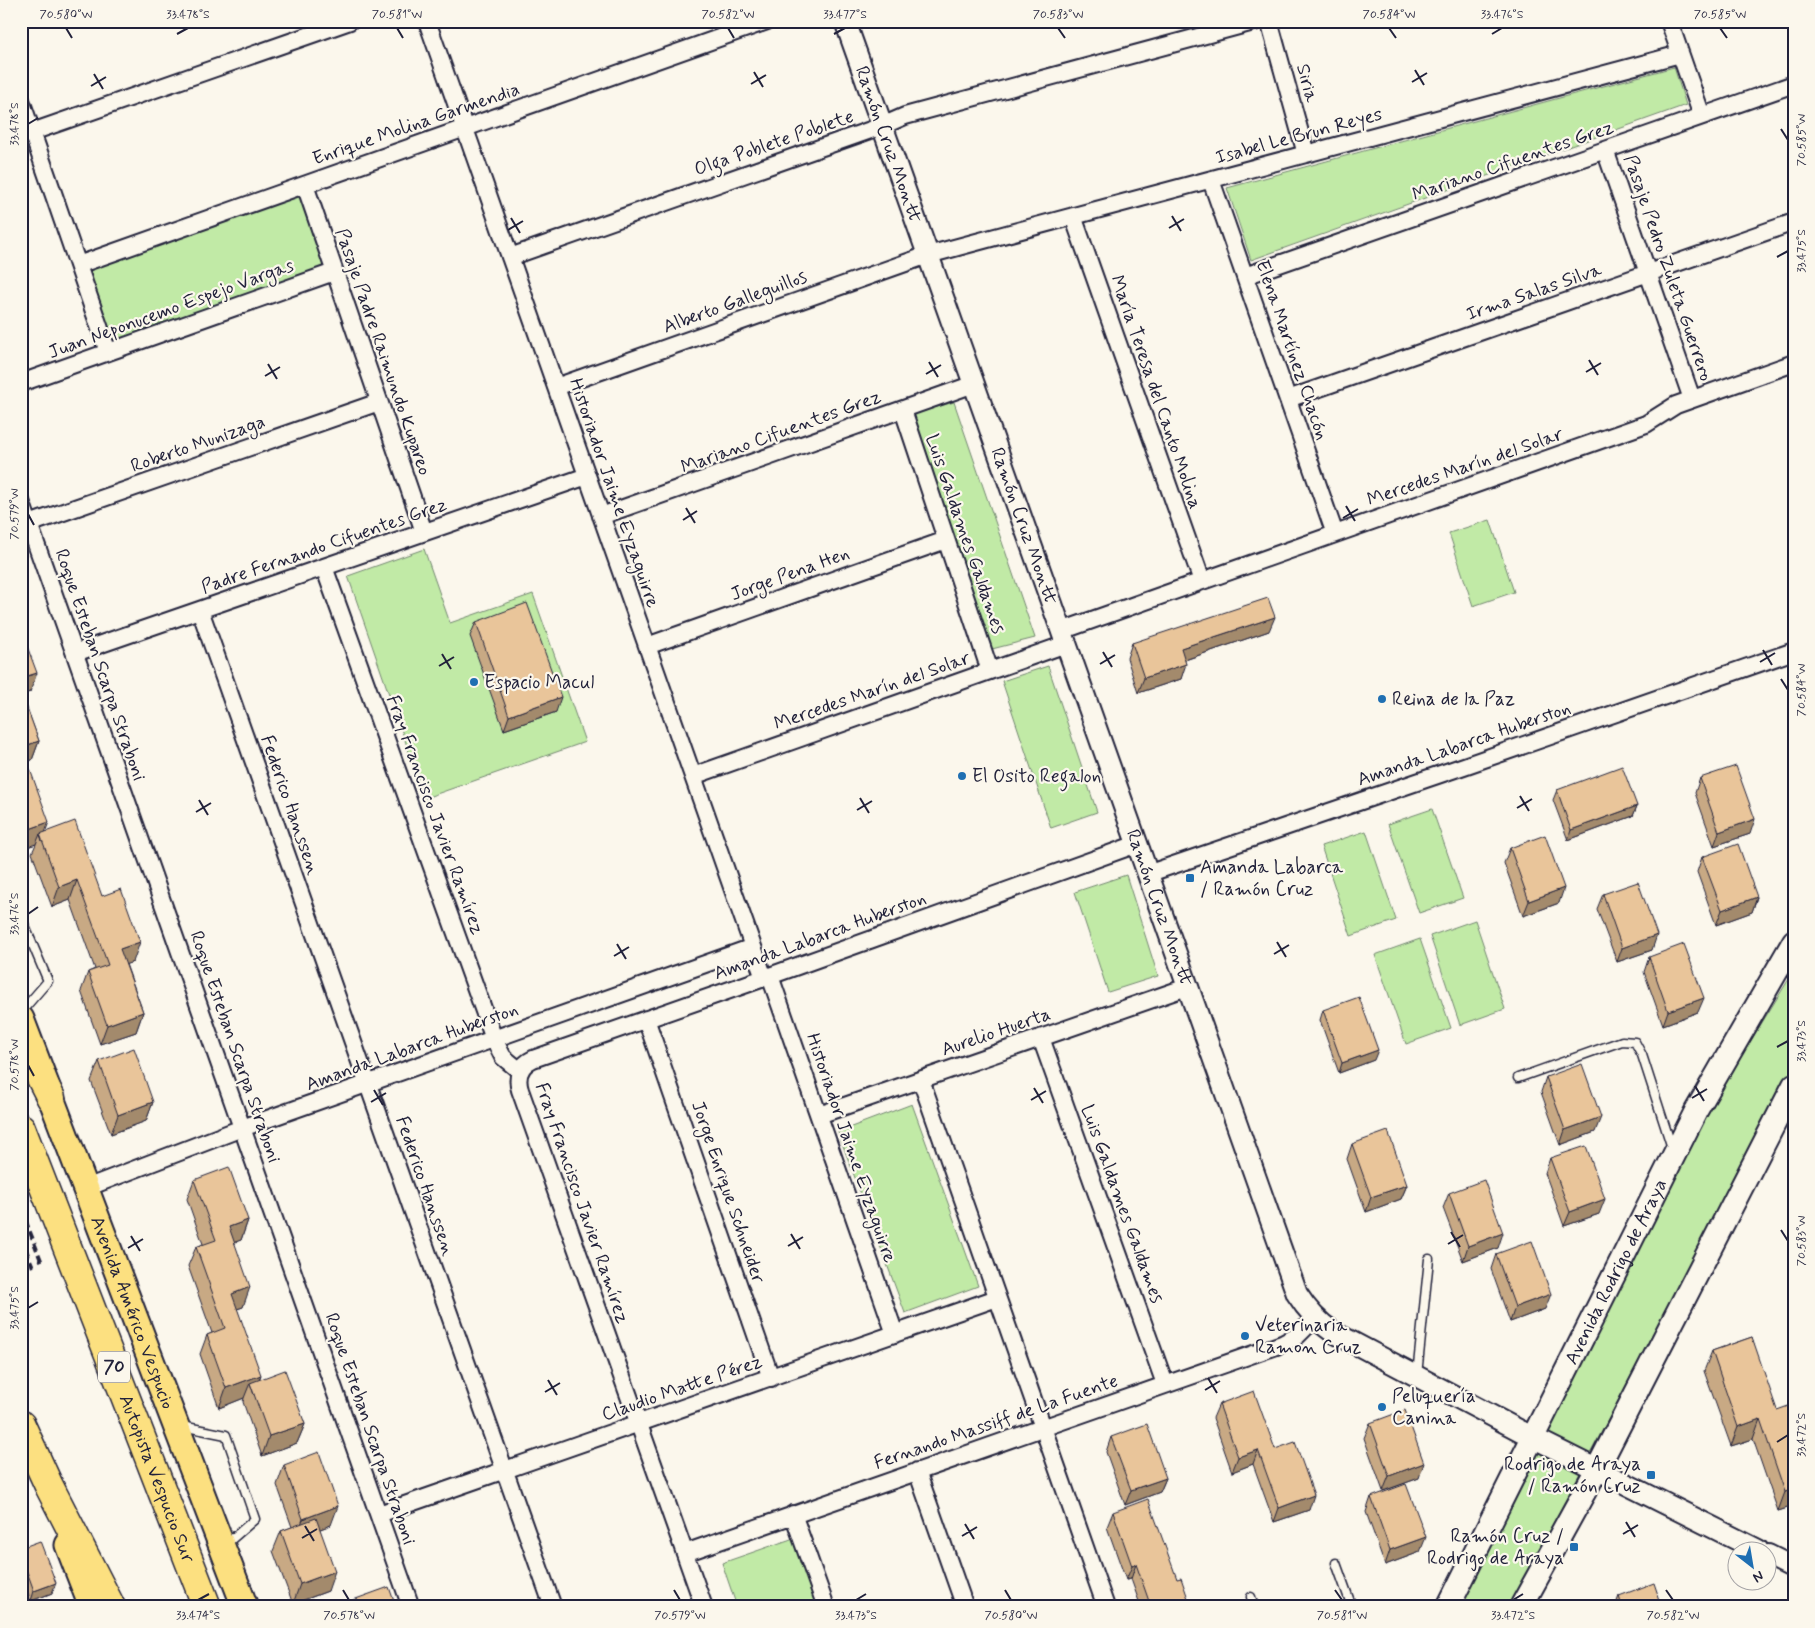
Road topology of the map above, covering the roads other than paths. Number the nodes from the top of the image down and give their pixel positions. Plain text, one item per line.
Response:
1 (350, 21) edge
2 (427, 21) edge
3 (767, 21) edge
4 (845, 21) edge
5 (1258, 21) edge
6 (1270, 21) edge
7 (1669, 21) edge
8 (1680, 54) junction
9 (1794, 84) edge
10 (21, 100) edge
11 (1702, 116) junction
12 (882, 126) junction
13 (465, 128) junction
14 (32, 132) junction
15 (1606, 150) junction
16 (1306, 154) junction
17 (1211, 180) junction
18 (305, 185) junction
19 (1073, 216) junction
20 (1794, 222) edge
21 (928, 255) junction
22 (510, 257) junction
23 (78, 265) junction
24 (334, 272) junction
25 (1649, 273) junction
26 (1244, 276) junction
27 (108, 352) junction
28 (1794, 363) edge
29 (21, 383) edge
30 (974, 384) junction
31 (556, 387) junction
32 (1692, 399) junction
33 (1288, 400) junction
34 (379, 402) junction
35 (903, 410) junction
36 (587, 476) junction
37 (21, 501) edge
38 (601, 516) junction
39 (29, 524) junction
40 (424, 532) junction
41 (1335, 534) junction
42 (946, 540) junction
43 (324, 567) junction
44 (1202, 581) junction
45 (200, 610) junction
46 (1063, 637) junction
47 (647, 646) junction
48 (1794, 651) edge
49 (75, 653) junction
50 (990, 671) junction
51 (692, 776) junction
52 (1137, 844) junction
53 (1147, 874) junction
54 (21, 917) edge
55 (1794, 941) edge
56 (753, 947) junction
57 (767, 977) junction
58 (1187, 987) junction
59 (21, 1012) edge
60 (21, 1019) edge
61 (646, 1019) junction
62 (1041, 1038) junction
63 (21, 1039) edge
64 (494, 1039) junction
65 (520, 1071) junction
66 (1518, 1078) dead end
67 (921, 1080) junction
68 (368, 1084) junction
69 (1794, 1085) edge
70 (52, 1098) junction
71 (819, 1115) junction
72 (21, 1128) edge
73 (242, 1128) junction
74 (1674, 1156) junction
75 (86, 1188) junction
76 (1429, 1259) dead end
77 (997, 1298) junction
78 (1315, 1318) junction
79 (895, 1334) junction
80 (1417, 1375) junction
81 (771, 1378) junction
82 (1164, 1384) junction
83 (175, 1424) junction
84 (638, 1424) junction
85 (1042, 1427) junction
86 (24, 1436) edge
87 (1534, 1438) junction
88 (1597, 1469) junction
89 (505, 1471) junction
90 (917, 1471) junction
91 (379, 1514) junction
92 (794, 1514) junction
93 (1738, 1540) edge
94 (222, 1548) junction
95 (685, 1553) junction
96 (1778, 1560) edge
97 (1336, 1563) dead end
98 (1794, 1568) edge
99 (1251, 1597) dead end
100 (92, 1607) edge
101 (111, 1607) edge
102 (208, 1607) edge
103 (245, 1607) edge
104 (412, 1607) edge
105 (553, 1607) edge
106 (704, 1607) edge
107 (826, 1607) edge
108 (965, 1607) edge
109 (1106, 1607) edge
110 (1254, 1607) edge
111 (1352, 1607) edge
112 (1448, 1607) edge
113 (1521, 1607) edge

1 - 14 street
2 - 13 street, Historiador Jaime Eyzaguirre
3 - 13 street, Enrique Molina Garmendia
4 - 12 street, Ramón Cruz Montt
5 - 12 street, Olga Poblete Poblete
6 - 16 street, Siria
7 - 8 street
8 - 11 street
8 - 16 street, Isabel Le Brun Reyes
9 - 11 street, Mariano Cifuentes Grez
10 - 14 street
11 - 15 street, Mariano Cifuentes Grez
12 - 21 street, Ramón Cruz Montt
12 - 22 street, Olga Poblete Poblete
13 - 18 street, Enrique Molina Garmendia
13 - 22 street, Historiador Jaime Eyzaguirre
14 - 23 street
15 - 25 street, Pasaje Pedro Zuleta Guerrero
15 - 26 street, Mariano Cifuentes Grez
16 - 17 street, Isabel Le Brun Reyes
17 - 19 street, Isabel Le Brun Reyes
17 - 26 street, Elena Martínez Chacón
18 - 23 street, Enrique Molina Garmendia
18 - 24 street, Pasaje Padre Raimundo Kupareo
19 - 21 street, Isabel Le Brun Reyes
19 - 44 street, María Teresa del Canto Molina
20 - 25 street, Irma Salas Silva
21 - 30 street, Ramón Cruz Montt
21 - 31 street, Alberto Galleguillos
22 - 31 street, Historiador Jaime Eyzaguirre
23 - 27 street
24 - 27 street, Juan Neponucemo Espejo Vargas
24 - 34 street, Pasaje Padre Raimundo Kupareo
25 - 32 street, Pasaje Pedro Zuleta Guerrero
25 - 33 street, Irma Salas Silva
26 - 33 street, Elena Martínez Chacón
27 - 29 street, Juan Neponucemo Espejo Vargas
28 - 32 street, Mercedes Marín del Solar
30 - 35 street, Mariano Cifuentes Grez
30 - 46 street, Ramón Cruz Montt
31 - 36 street, Historiador Jaime Eyzaguirre
32 - 41 street, Mercedes Marín del Solar
33 - 41 street, Elena Martínez Chacón
34 - 39 street, Roberto Munizaga
34 - 40 street, Pasaje Padre Raimundo Kupareo
35 - 38 street, Mariano Cifuentes Grez
35 - 42 street, Luis Galdames Galdames
36 - 38 street, Historiador Jaime Eyzaguirre
36 - 40 street, Padre Fernando Cifuentes Grez
37 - 39 street, Roque Esteban Scarpa Straboni
38 - 47 street, Historiador Jaime Eyzaguirre
39 - 49 street, Roque Esteban Scarpa Straboni
40 - 43 street, Padre Fernando Cifuentes Grez
41 - 44 street, Mercedes Marín del Solar
42 - 47 street, Jorge Pena Hen
42 - 50 street, Luis Galdames Galdames
43 - 45 street, Padre Fernando Cifuentes Grez
43 - 64 street, Fray Francisco Javier Ramírez
44 - 46 street, Mercedes Marín del Solar
45 - 49 street, Padre Fernando Cifuentes Grez
45 - 68 street, Federico Hanssen
46 - 50 street, Mercedes Marín del Solar
46 - 52 street, Ramón Cruz Montt
47 - 51 street, Historiador Jaime Eyzaguirre
48 - 53 street, Amanda Labarca Huberston
49 - 73 street, Roque Esteban Scarpa Straboni
50 - 51 street, Mercedes Marín del Solar
51 - 56 street, Historiador Jaime Eyzaguirre
52 - 53 street, Ramón Cruz Montt
52 - 57 street, Amanda Labarca Huberston
53 - 58 street, Ramón Cruz Montt
54 - 59 lane
55 - 74 main road, Avenida Rodrigo de Araya
56 - 57 street, Historiador Jaime Eyzaguirre
56 - 64 street, Amanda Labarca Huberston
57 - 61 street, Amanda Labarca Huberston
57 - 71 street, Historiador Jaime Eyzaguirre
58 - 62 street, Aurelio Huerta
58 - 78 street, Ramón Cruz Montt
60 - 70 main road, Avenida Américo Vespucio
61 - 65 street, Amanda Labarca Huberston
61 - 81 street, Jorge Enrique Schneider
62 - 67 street, Aurelio Huerta
62 - 82 street, Luis Galdames Galdames
63 - 70 highway
64 - 65 street, Fray Francisco Javier Ramírez
64 - 68 street, Amanda Labarca Huberston
65 - 84 street, Fray Francisco Javier Ramírez
66 - 74 lane
67 - 71 street, Aurelio Huerta
67 - 77 street
68 - 73 street, Amanda Labarca Huberston
68 - 89 street, Federico Hanssen
69 - 88 main road
70 - 75 main road, Avenida Américo Vespucio
71 - 79 street, Historiador Jaime Eyzaguirre
72 - 102 highway, Autopista Vespucio Sur / 70
73 - 75 street, Amanda Labarca Huberston
73 - 91 street, Roque Esteban Scarpa Straboni
74 - 87 main road, Avenida Rodrigo de Araya
75 - 83 main road, Avenida Américo Vespucio
76 - 80 lane
77 - 79 street, Claudio Matte Pérez
77 - 85 street
78 - 80 street, Ramón Cruz Montt
78 - 82 street, Fernando Massiff de La Fuente
79 - 81 street, Claudio Matte Pérez
80 - 87 street, Ramón Cruz Montt
81 - 84 street, Claudio Matte Pérez
82 - 85 street, Fernando Massiff de La Fuente
83 - 94 main road, Avenida Américo Vespucio
83 - 94 lane
84 - 89 street, Claudio Matte Pérez
84 - 95 street, Fray Francisco Javier Ramírez
85 - 90 street, Fernando Massiff de La Fuente
85 - 109 street
86 - 100 main road
86 - 101 highway
87 - 88 street, Ramón Cruz Montt
87 - 112 main road, Avenida Rodrigo de Araya
88 - 93 street, Ramón Cruz Montt
88 - 113 main road
89 - 91 street, Claudio Matte Pérez
89 - 105 street, Federico Hanssen
90 - 92 street, Fernando Massiff de La Fuente
90 - 108 street
91 - 104 street, Roque Esteban Scarpa Straboni
92 - 95 street, Fernando Massiff de La Fuente
92 - 107 street
94 - 103 main road, Avenida Américo Vespucio
95 - 106 street, Fray Francisco Javier Ramírez
96 - 98 street
97 - 111 lane
99 - 110 lane

